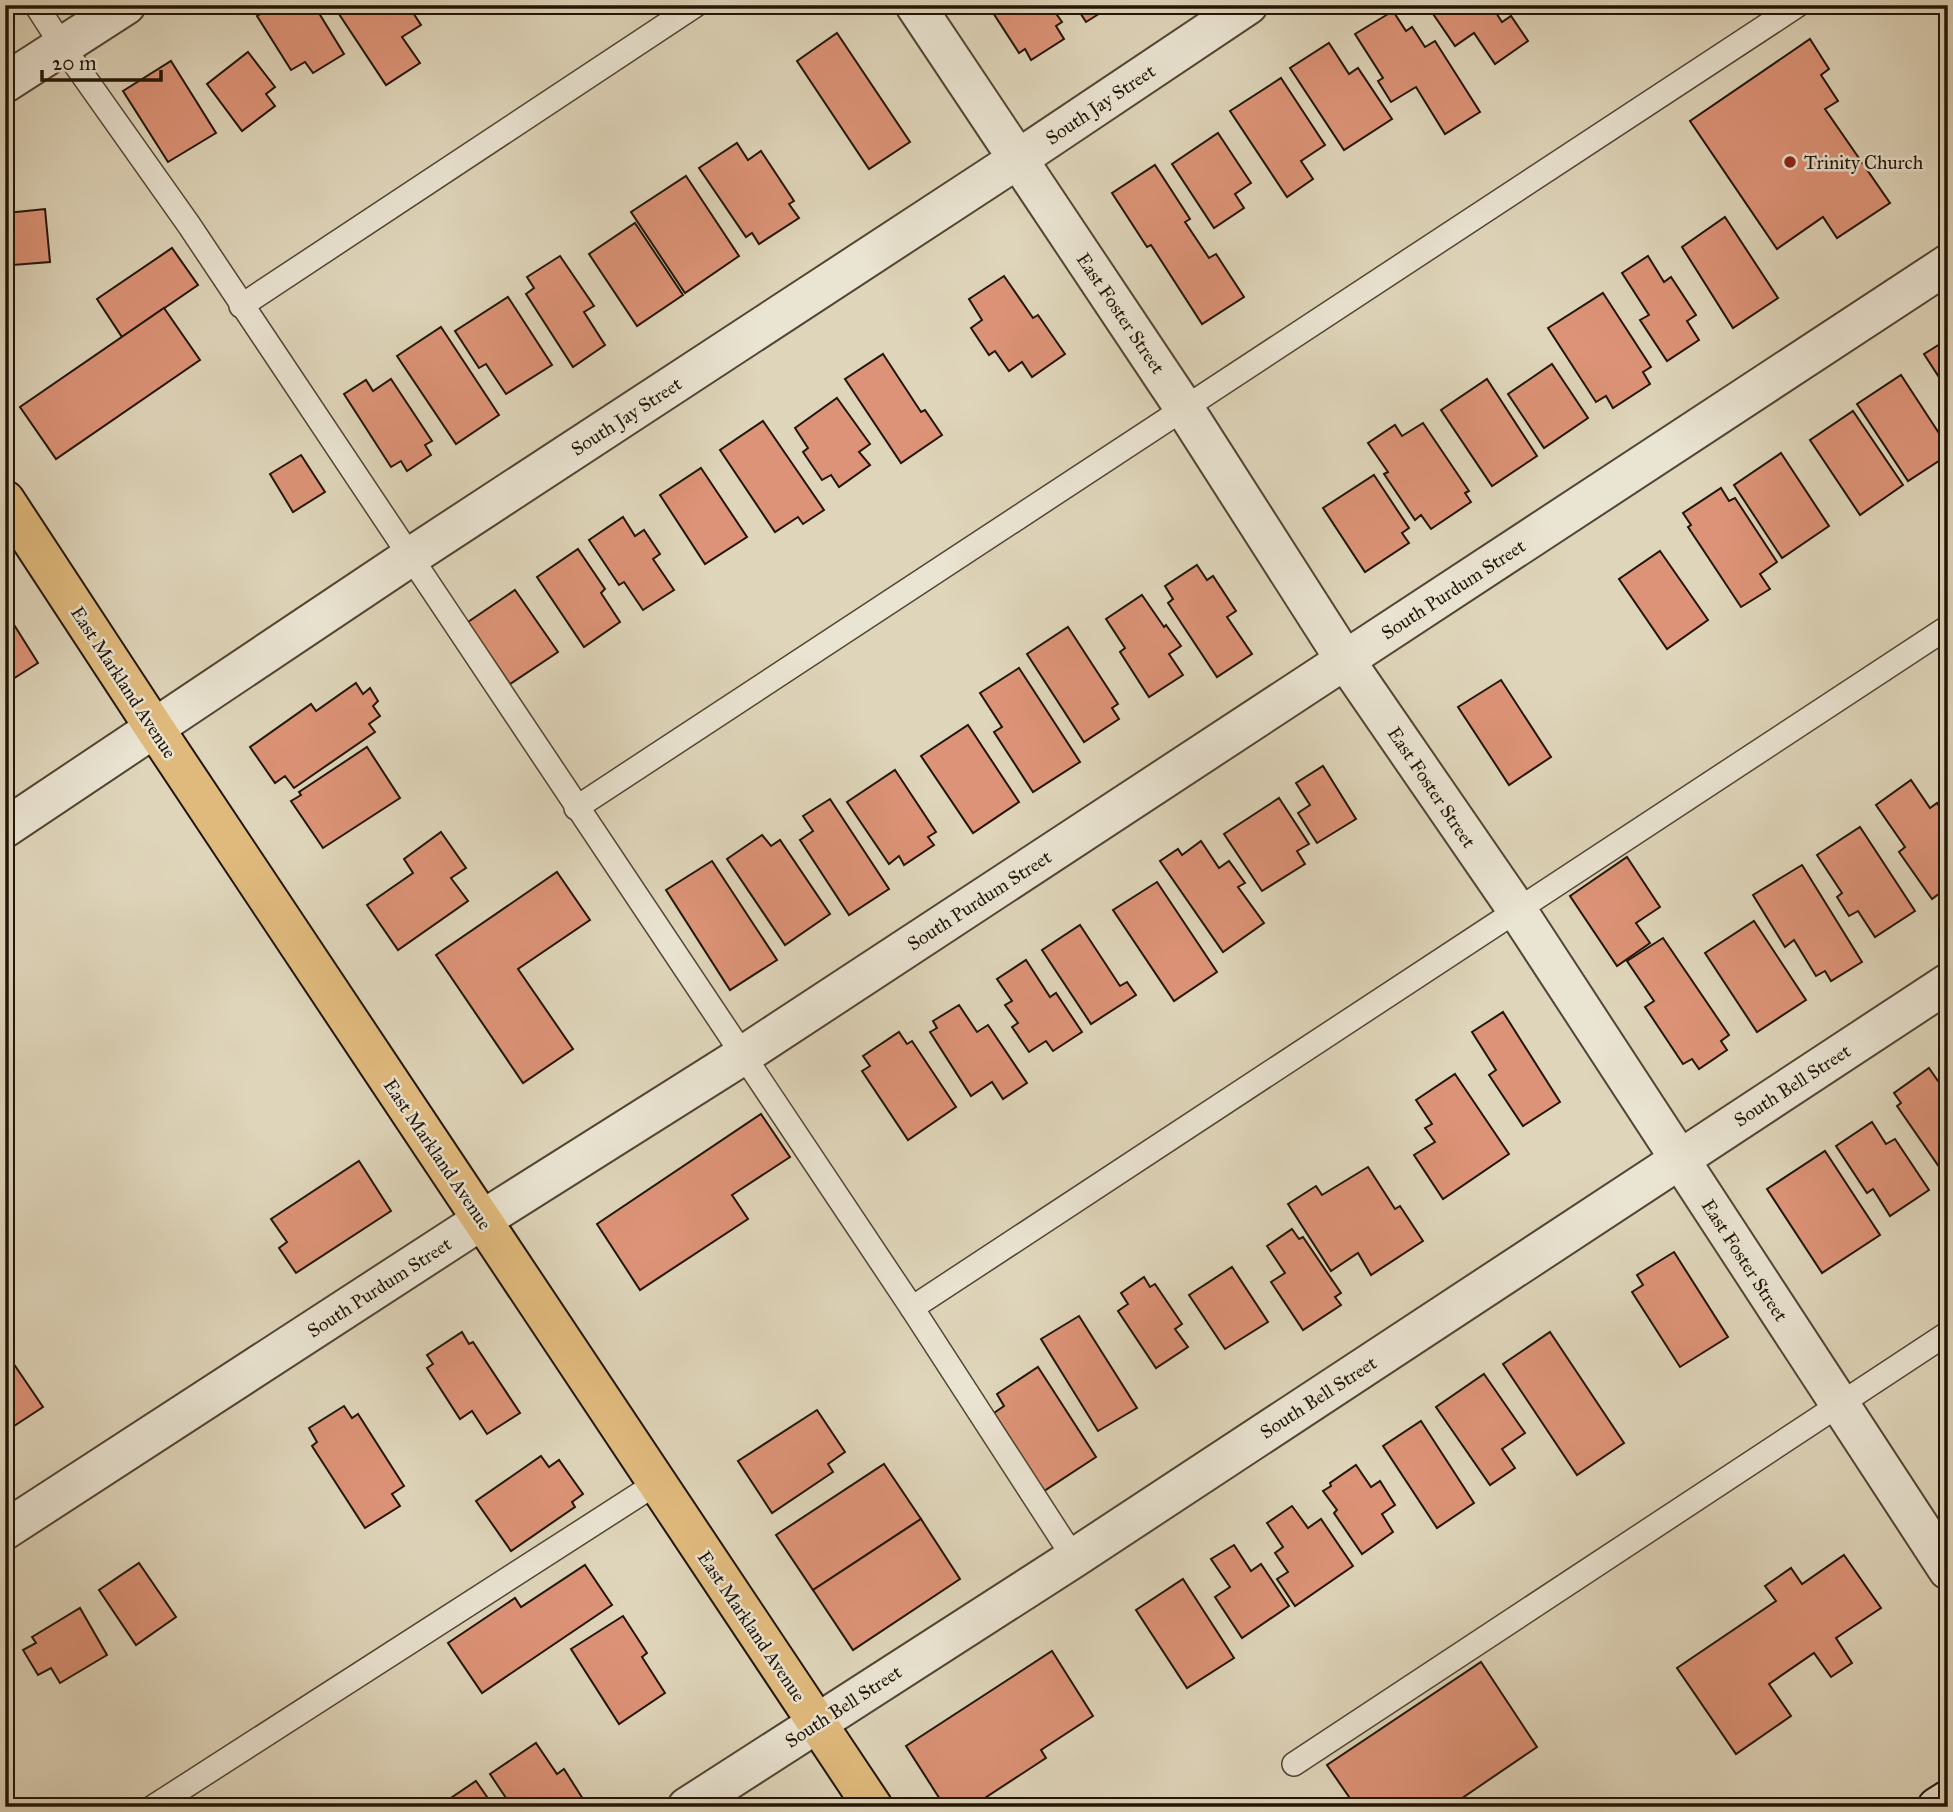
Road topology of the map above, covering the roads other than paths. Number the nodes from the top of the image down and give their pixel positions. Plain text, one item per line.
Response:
1 (36, 5) edge
2 (125, 5) edge
3 (696, 5) edge
4 (915, 5) edge
5 (1248, 5) edge
6 (1798, 5) edge
7 (63, 47) junction
8 (5, 83) edge
9 (1018, 159) junction
10 (1948, 264) edge
11 (242, 306) junction
12 (1184, 408) junction
13 (5, 500) edge
14 (410, 558) junction
15 (1948, 627) edge
16 (1345, 660) junction
17 (155, 729) junction
18 (576, 807) junction
19 (5, 828) edge
20 (1517, 910) junction
21 (1948, 983) edge
22 (742, 1056) junction
23 (1678, 1159) junction
24 (482, 1220) junction
25 (912, 1308) junction
26 (1948, 1333) edge
27 (1839, 1404) junction
28 (657, 1483) junction
29 (5, 1530) edge
30 (1074, 1558) junction
31 (1948, 1570) edge
32 (817, 1722) junction
33 (1294, 1764) dead end
34 (1948, 1800) edge
35 (153, 1807) edge
36 (687, 1807) edge
37 (873, 1807) edge
38 (1937, 1807) edge

1 - 7 lane
2 - 7 street
3 - 11 lane
4 - 9 street, East Foster Street
5 - 9 street, South Jay Street
6 - 12 lane
7 - 8 street
7 - 11 lane
9 - 12 street, East Foster Street
9 - 14 street, South Jay Street
10 - 16 street, South Purdum Street
11 - 14 lane
12 - 16 street, East Foster Street
12 - 18 lane
13 - 17 main road, East Markland Avenue
14 - 17 street, South Jay Street
14 - 18 lane
15 - 20 lane
16 - 20 street, East Foster Street
16 - 22 street, South Purdum Street
17 - 19 street, South Jay Street
17 - 24 main road, East Markland Avenue
18 - 22 lane
20 - 23 street, East Foster Street
20 - 25 lane
21 - 23 street, South Bell Street
22 - 24 street, South Purdum Street
22 - 25 lane
23 - 27 street, East Foster Street
23 - 30 street, South Bell Street
24 - 28 main road, East Markland Avenue
24 - 29 street, South Purdum Street
25 - 30 lane
26 - 27 lane
27 - 31 street, East Foster Street
27 - 33 lane
28 - 32 main road, East Markland Avenue
28 - 35 lane
30 - 32 street, South Bell Street
32 - 36 street, South Bell Street
32 - 37 main road, East Markland Avenue
34 - 38 street

